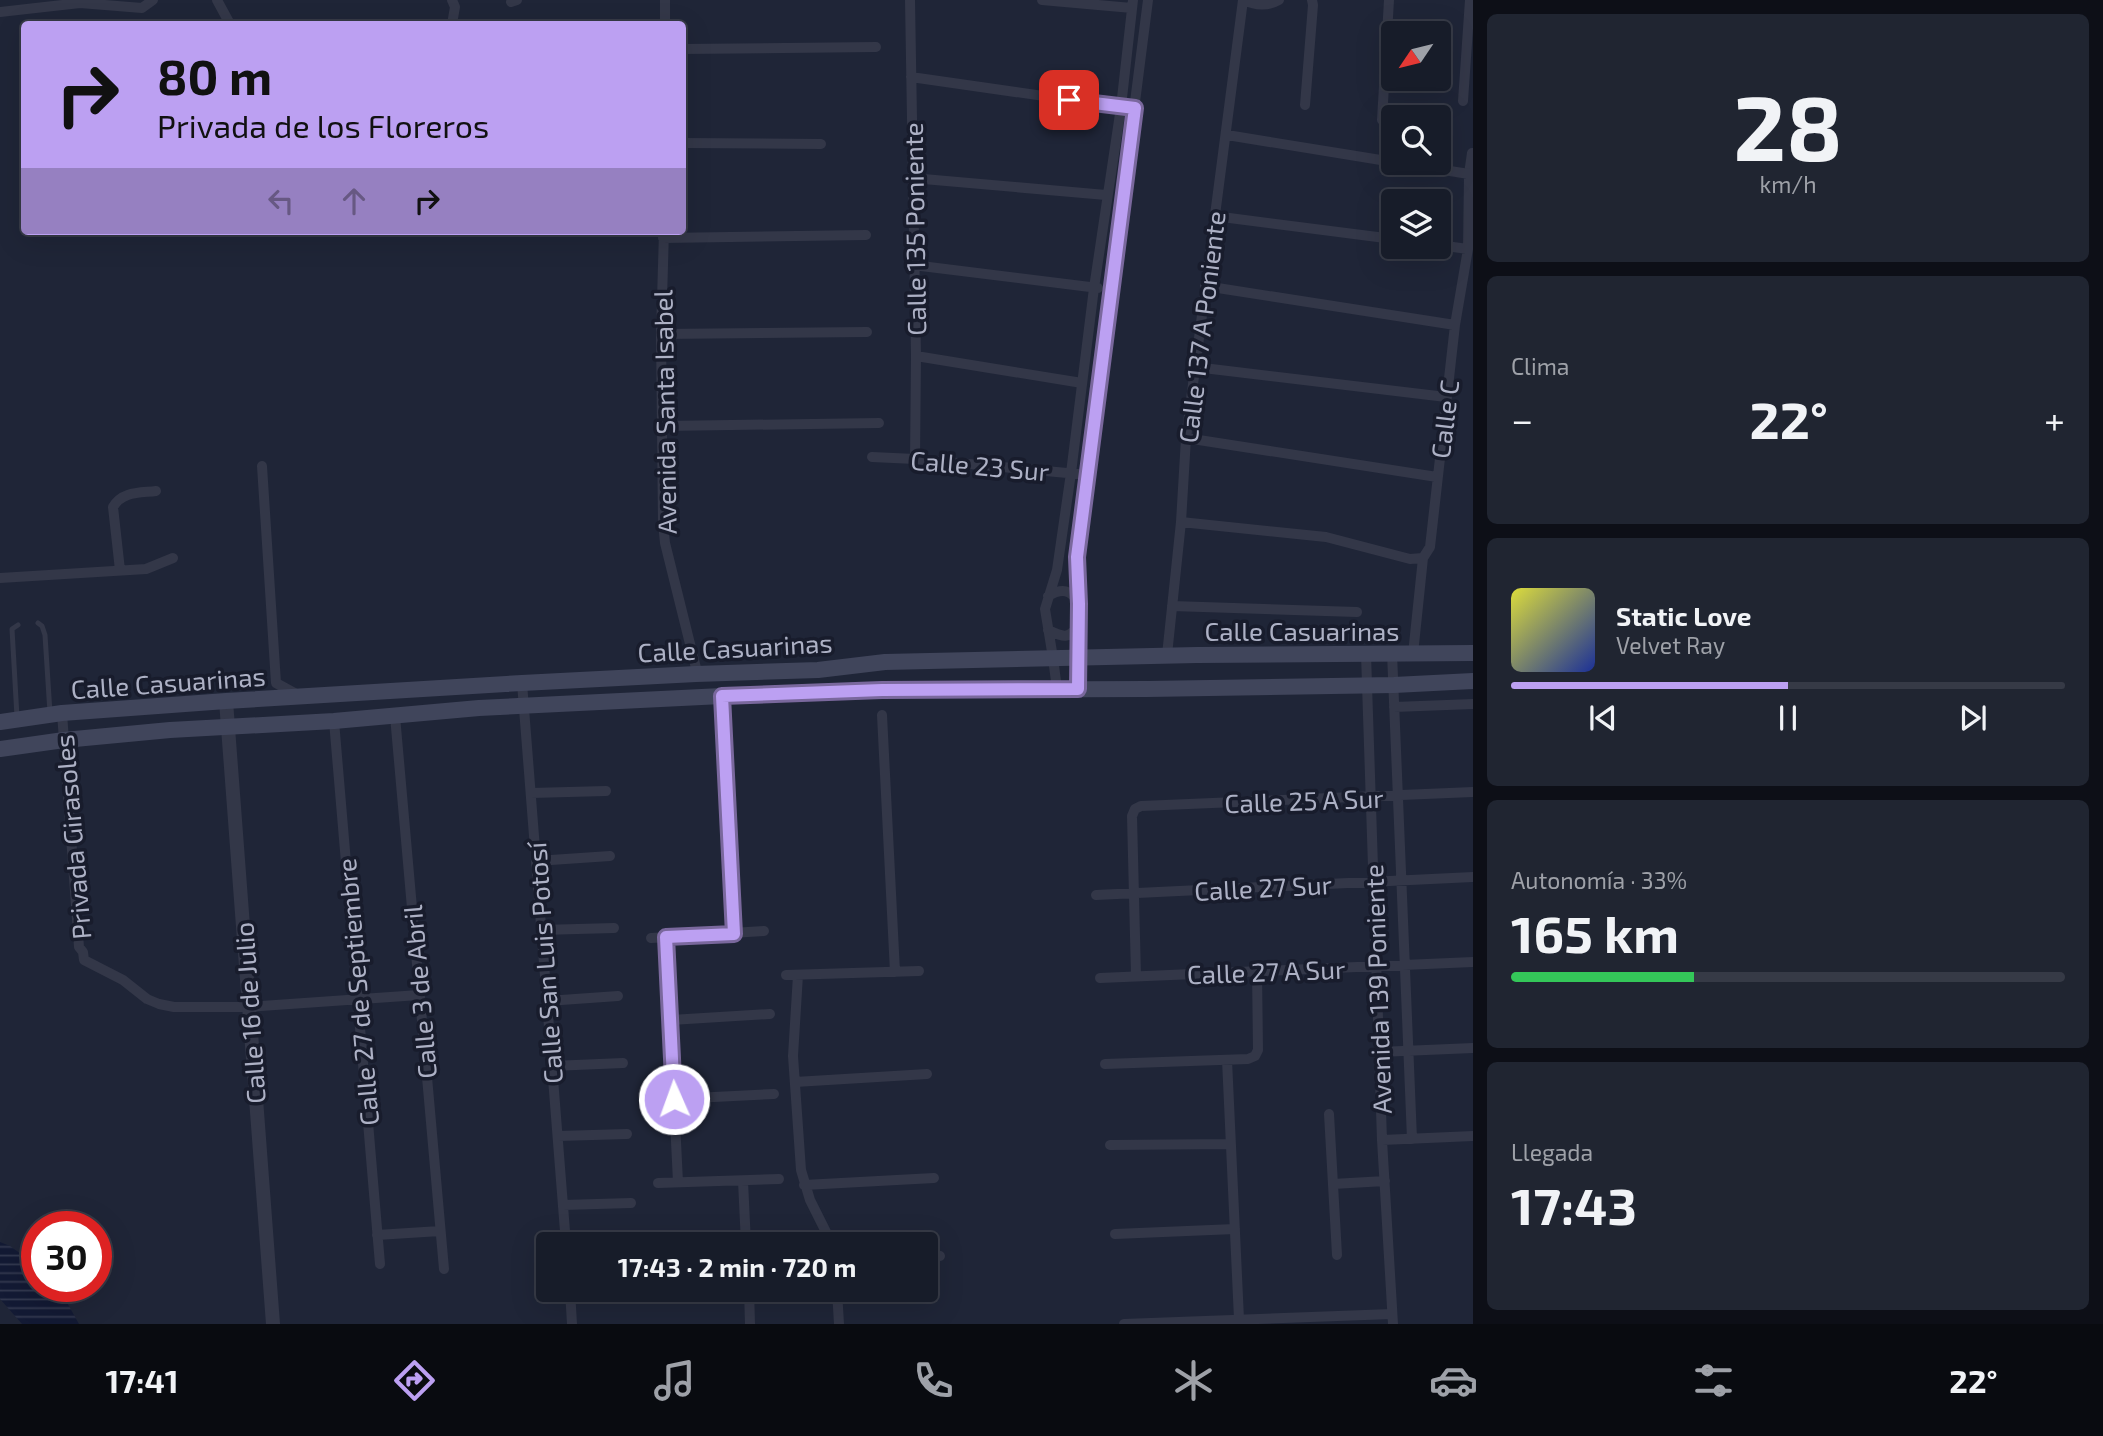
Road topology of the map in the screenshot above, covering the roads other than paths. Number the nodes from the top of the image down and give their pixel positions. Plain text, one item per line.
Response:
1 (153, 0) edge
2 (217, 0) edge
3 (452, 0) edge
4 (665, 0) edge
5 (910, 0) edge
6 (1042, 0) edge
7 (1148, 0) edge
8 (1243, 0) edge
9 (1279, 0) edge
10 (1312, 0) edge
11 (1389, 0) edge
12 (1470, 0) edge
13 (1133, 4) edge
14 (0, 12) edge
15 (228, 21) edge
16 (453, 21) edge
17 (665, 21) edge
18 (876, 47) dead end
19 (686, 49) edge
20 (911, 77) junction
21 (1463, 101) dead end
22 (1305, 105) dead end
23 (1383, 105) edge
24 (1121, 107) junction
25 (1135, 108) junction
26 (1227, 135) junction
27 (686, 144) edge
28 (821, 144) dead end
29 (1472, 153) edge
30 (1381, 160) edge
31 (1451, 171) edge
32 (1469, 174) junction
33 (912, 178) junction
34 (1107, 195) junction
35 (1214, 216) junction
36 (686, 234) edge
37 (664, 235) edge
38 (866, 235) dead end
39 (1381, 237) edge
40 (1451, 247) edge
41 (1468, 249) junction
42 (913, 265) junction
43 (1205, 286) junction
44 (1094, 288) junction
45 (1111, 290) junction
46 (1455, 325) junction
47 (867, 332) dead end
48 (661, 334) junction
49 (916, 355) junction
50 (1195, 367) junction
51 (1082, 383) junction
52 (1446, 397) junction
53 (879, 423) dead end
54 (664, 426) junction
55 (1186, 438) junction
56 (872, 457) dead end
57 (915, 458) junction
58 (262, 466) dead end
59 (1071, 473) junction
60 (1088, 474) junction
61 (1437, 477) junction
62 (156, 491) dead end
63 (1181, 522) junction
64 (173, 558) dead end
65 (1423, 558) junction
66 (120, 570) junction
67 (0, 578) edge
68 (1048, 596) junction
69 (1079, 604) junction
70 (1172, 606) junction
71 (1357, 612) dead end
72 (38, 623) dead end
73 (18, 625) dead end
74 (1079, 625) junction
75 (1048, 630) junction
76 (1392, 653) junction
77 (1473, 653) edge
78 (1366, 654) junction
79 (1413, 654) junction
80 (1167, 655) junction
81 (1078, 657) junction
82 (1054, 658) junction
83 (696, 674) junction
84 (1473, 681) edge
85 (522, 682) junction
86 (1367, 685) junction
87 (1394, 685) junction
88 (1057, 689) junction
89 (1078, 689) junction
90 (722, 696) junction
91 (303, 698) junction
92 (226, 701) junction
93 (1473, 704) edge
94 (524, 706) junction
95 (1394, 707) junction
96 (56, 715) junction
97 (882, 715) dead end
98 (395, 716) junction
99 (17, 720) junction
100 (334, 721) junction
101 (0, 722) edge
102 (227, 727) junction
103 (64, 740) junction
104 (0, 749) edge
105 (606, 791) dead end
106 (1473, 792) edge
107 (531, 793) junction
108 (1398, 796) junction
109 (1371, 797) junction
110 (610, 856) dead end
111 (536, 861) junction
112 (1473, 877) edge
113 (1401, 881) junction
114 (1373, 882) junction
115 (1134, 893) junction
116 (1096, 895) dead end
117 (614, 928) dead end
118 (541, 930) junction
119 (764, 931) dead end
120 (734, 934) junction
121 (666, 937) junction
122 (651, 938) dead end
123 (1473, 962) edge
124 (1405, 965) junction
125 (1377, 967) junction
126 (919, 971) dead end
127 (1257, 971) junction
128 (895, 972) junction
129 (786, 975) dead end
130 (798, 975) junction
131 (1136, 976) junction
132 (1100, 978) dead end
133 (419, 995) junction
134 (618, 996) dead end
135 (358, 1000) junction
136 (547, 1001) junction
137 (248, 1007) junction
138 (771, 1014) dead end
139 (671, 1020) junction
140 (1473, 1048) edge
141 (1408, 1051) junction
142 (1379, 1052) junction
143 (1227, 1060) junction
144 (623, 1063) dead end
145 (1105, 1064) dead end
146 (552, 1066) junction
147 (927, 1074) dead end
148 (795, 1082) junction
149 (774, 1094) dead end
150 (674, 1099) junction
151 (1329, 1114) dead end
152 (627, 1134) dead end
153 (558, 1136) junction
154 (1473, 1136) edge
155 (1412, 1139) junction
156 (1382, 1140) junction
157 (1231, 1144) junction
158 (1110, 1145) dead end
159 (934, 1178) dead end
160 (779, 1179) dead end
161 (743, 1181) junction
162 (1385, 1181) junction
163 (678, 1182) junction
164 (658, 1183) dead end
165 (1333, 1184) junction
166 (804, 1185) junction
167 (631, 1203) dead end
168 (563, 1205) junction
169 (1235, 1229) junction
170 (440, 1231) junction
171 (565, 1232) edge
172 (745, 1232) edge
173 (826, 1232) edge
174 (1115, 1234) dead end
175 (377, 1235) junction
176 (1337, 1255) dead end
177 (380, 1264) dead end
178 (443, 1269) dead end
179 (571, 1302) edge
180 (749, 1302) edge
181 (838, 1302) edge
182 (1238, 1319) junction
183 (1393, 1319) edge
184 (273, 1324) edge
185 (572, 1324) edge
186 (750, 1324) edge
187 (839, 1324) edge
188 (1124, 1324) edge

1 - 14 street
2 - 15 street
3 - 16 street
4 - 17 street
5 - 20 street, Calle 135 Poniente
6 - 13 street
7 - 25 street
8 - 9 street
8 - 26 street, Calle 137 A Poniente
10 - 22 street
11 - 23 street
12 - 21 street
13 - 24 street
18 - 19 street
20 - 24 street
20 - 33 street, Calle 135 Poniente
24 - 25 street
24 - 34 street
25 - 45 street
26 - 30 street
26 - 35 street, Calle 137 A Poniente
27 - 28 street
29 - 32 street, Calle C
31 - 32 street
32 - 41 street, Calle C
33 - 34 street
33 - 42 street, Calle 135 Poniente
34 - 44 street
35 - 39 street
35 - 43 street, Calle 137 A Poniente
36 - 38 street
37 - 48 street, Avenida Santa Isabel
40 - 41 street
41 - 46 street, Calle C
42 - 44 street
42 - 49 street, Calle 135 Poniente
43 - 46 street
43 - 50 street, Calle 137 A Poniente
44 - 45 street
44 - 51 street
45 - 60 street
46 - 52 street, Calle C
47 - 48 street
48 - 54 street, Avenida Santa Isabel
49 - 51 street
49 - 57 street, Calle 135 Poniente
50 - 52 street
50 - 55 street, Calle 137 A Poniente
51 - 59 street
52 - 61 street, Calle C
53 - 54 street
54 - 83 street, Avenida Santa Isabel
55 - 61 street
55 - 63 street, Calle 137 A Poniente
56 - 57 street, Calle 23 Sur
57 - 59 street, Calle 23 Sur
58 - 91 street
59 - 60 street, Calle 23 Sur
59 - 68 street
60 - 69 street
61 - 65 street, Calle C
62 - 66 street
63 - 65 street
63 - 70 street, Calle 137 A Poniente
64 - 66 street
65 - 79 street, Calle C
66 - 67 street
68 - 69 street
68 - 75 street
69 - 74 street
70 - 71 street
70 - 80 street, Calle 137 A Poniente
72 - 96 lane
73 - 99 lane
74 - 75 street
74 - 81 street
75 - 82 street
76 - 78 main road, Calle Casuarinas
76 - 79 main road, Calle Casuarinas
76 - 87 street, Avenida 139 Poniente
77 - 79 main road, Calle Casuarinas
78 - 80 main road, Calle Casuarinas
78 - 86 street, Avenida 139 Poniente
80 - 81 main road, Calle Casuarinas
81 - 82 main road, Calle Casuarinas
81 - 89 street
82 - 83 main road, Calle Casuarinas
82 - 88 street
83 - 85 main road, Calle Casuarinas
84 - 87 main road, Calle Casuarinas
85 - 91 main road, Calle Casuarinas
85 - 94 street, Calle San Luis Potosí
86 - 87 main road, Calle Casuarinas
86 - 89 main road, Calle Casuarinas
86 - 109 street, Avenida 139 Poniente
87 - 95 street, Avenida 139 Poniente
88 - 89 main road, Calle Casuarinas
88 - 90 main road, Calle Casuarinas
90 - 94 main road, Calle Casuarinas
90 - 120 street
91 - 92 main road, Calle Casuarinas
92 - 96 main road, Calle Casuarinas
92 - 102 street, Calle 16 de Julio
93 - 95 street
94 - 98 main road, Calle Casuarinas
94 - 107 street, Calle San Luis Potosí
95 - 108 street, Avenida 139 Poniente
96 - 99 main road, Calle Casuarinas
96 - 103 street, Privada Girasoles
97 - 128 street
98 - 100 main road, Calle Casuarinas
98 - 133 street, Calle 3 de Abril
99 - 101 main road, Calle Casuarinas
100 - 102 main road, Calle Casuarinas
100 - 135 street, Calle 27 de Septiembre
102 - 103 main road, Calle Casuarinas
102 - 137 street, Calle 16 de Julio
103 - 104 main road, Calle Casuarinas
103 - 137 street, Privada Girasoles
105 - 107 street
106 - 108 street, Calle 25 A Sur
107 - 111 street, Calle San Luis Potosí
108 - 109 street, Calle 25 A Sur
108 - 113 street, Avenida 139 Poniente
109 - 114 street, Avenida 139 Poniente
109 - 115 street, Calle 25 A Sur
110 - 111 street
111 - 118 street, Calle San Luis Potosí
112 - 113 street, Calle 27 Sur
113 - 114 street, Calle 27 Sur
113 - 124 street, Avenida 139 Poniente
114 - 115 street, Calle 27 Sur
114 - 125 street, Avenida 139 Poniente
115 - 116 street, Calle 27 Sur
115 - 131 street
117 - 118 street
118 - 136 street, Calle San Luis Potosí
119 - 120 street
120 - 121 street
121 - 122 street
121 - 139 street
123 - 124 street, Calle 27 A Sur
124 - 125 street, Calle 27 A Sur
124 - 141 street, Avenida 139 Poniente
125 - 127 street, Calle 27 A Sur
125 - 142 street, Avenida 139 Poniente
126 - 128 street
127 - 131 street, Calle 27 A Sur
127 - 143 street
128 - 130 street
129 - 130 street
130 - 148 street
131 - 132 street, Calle 27 A Sur
133 - 135 street
133 - 170 street, Calle 3 de Abril
134 - 136 street
135 - 137 street
135 - 175 street, Calle 27 de Septiembre
136 - 146 street, Calle San Luis Potosí
137 - 184 street, Calle 16 de Julio
138 - 139 street
139 - 150 street
140 - 141 street
141 - 142 street
141 - 155 street, Avenida 139 Poniente
142 - 156 street, Avenida 139 Poniente
143 - 145 street
143 - 157 street
144 - 146 street
146 - 153 street, Calle San Luis Potosí
147 - 148 street
148 - 166 street
149 - 150 street
150 - 163 street
151 - 165 street
152 - 153 street
153 - 168 street, Calle San Luis Potosí
154 - 155 street
155 - 156 street
156 - 162 street, Avenida 139 Poniente
157 - 158 street
157 - 169 street
159 - 166 street
160 - 161 street
161 - 163 street
161 - 172 street
162 - 165 street
162 - 183 street, Avenida 139 Poniente
163 - 164 street
165 - 176 street
166 - 173 street
167 - 168 street
168 - 171 street, Calle San Luis Potosí
169 - 174 street
169 - 182 street
170 - 175 street
170 - 178 street, Calle 3 de Abril
175 - 177 street, Calle 27 de Septiembre
179 - 185 street
180 - 186 street
181 - 187 street
182 - 183 street
182 - 188 street

